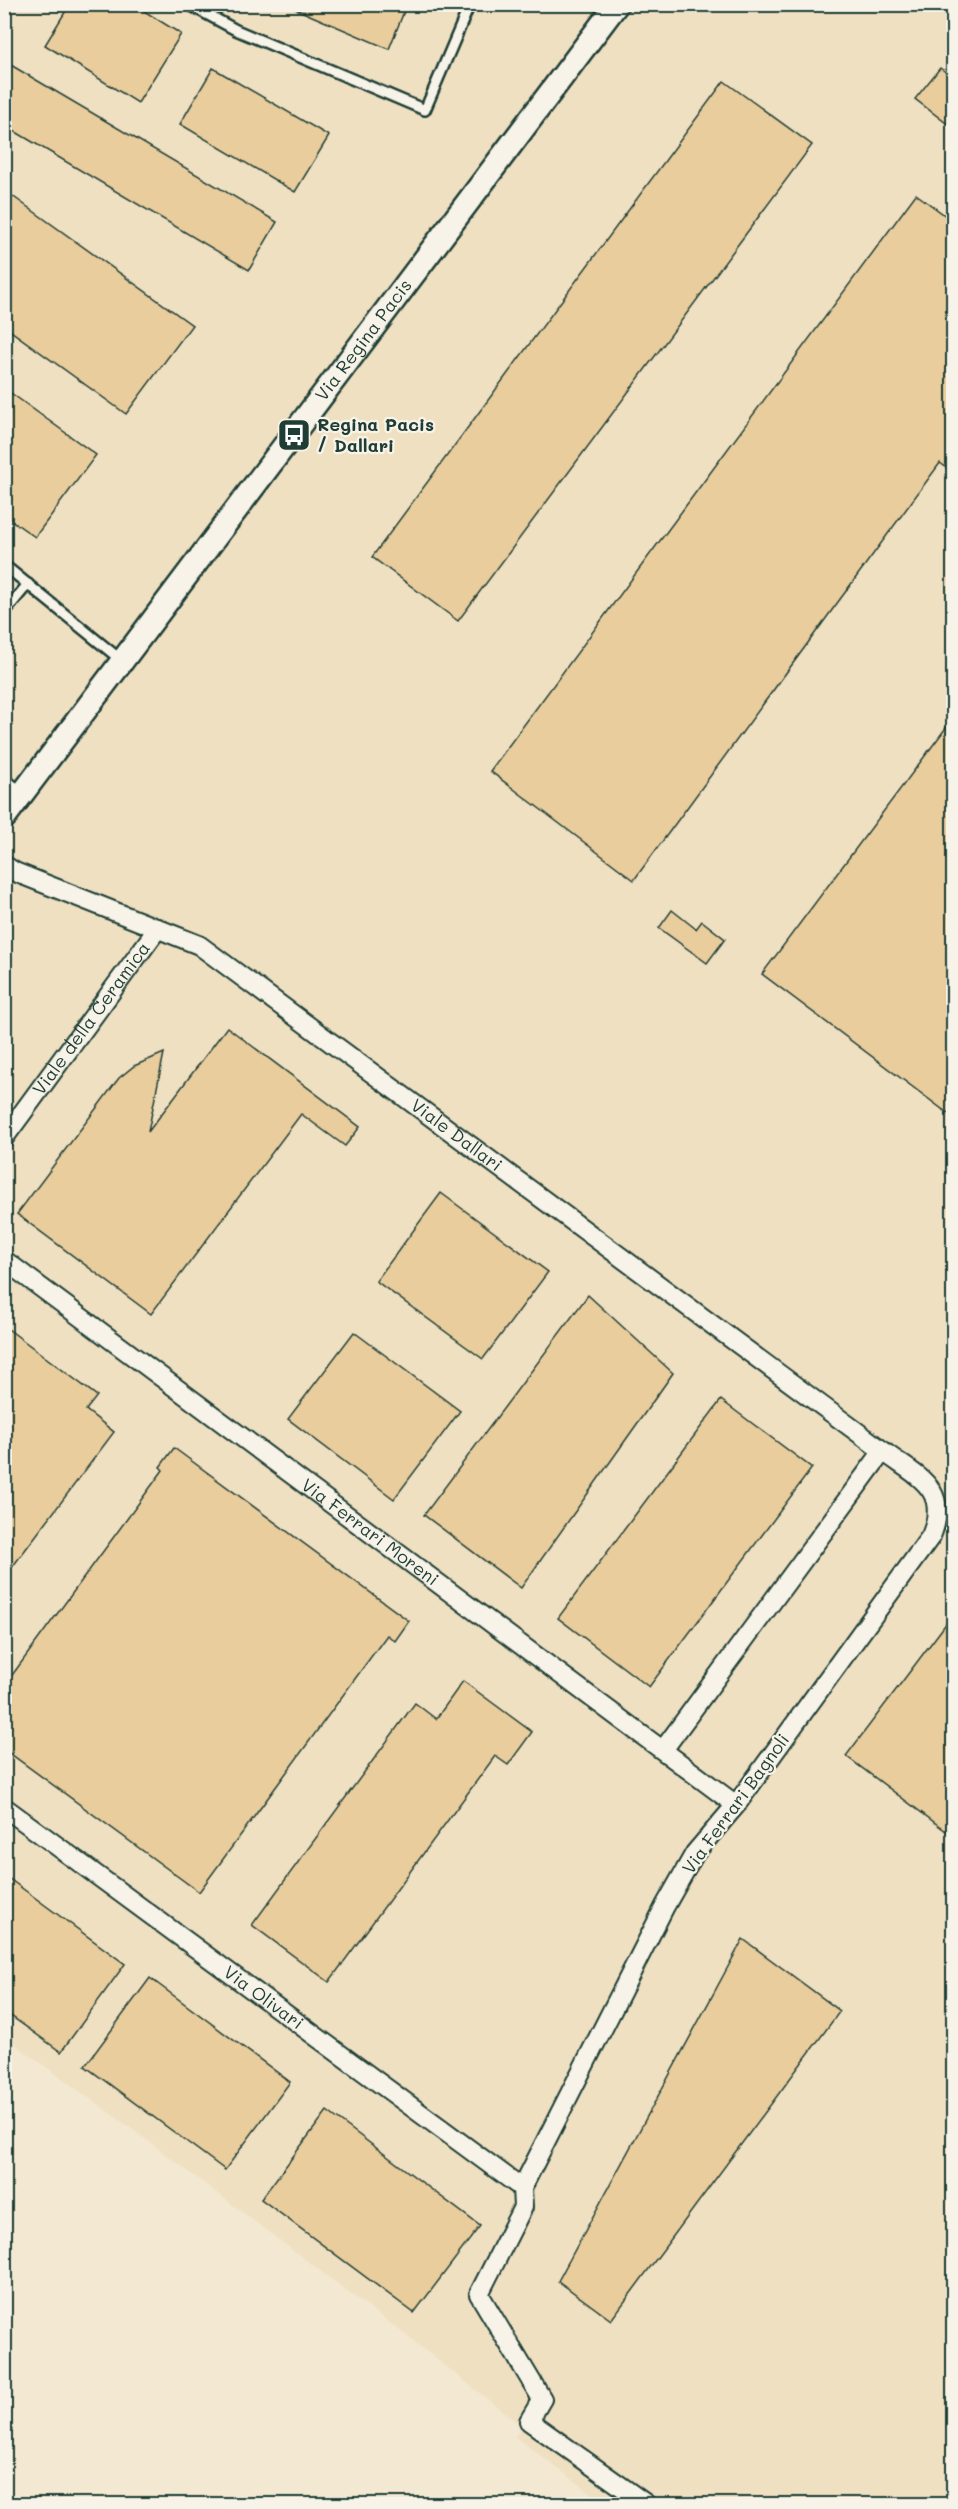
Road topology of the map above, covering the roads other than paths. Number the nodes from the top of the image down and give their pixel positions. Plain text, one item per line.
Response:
1 (188, 4) edge
2 (470, 4) edge
3 (617, 4) edge
4 (4, 565) edge
5 (28, 584) junction
6 (4, 613) edge
7 (123, 662) junction
8 (4, 779) edge
9 (23, 794) junction
10 (4, 818) edge
11 (4, 866) edge
12 (158, 928) junction
13 (4, 1138) edge
14 (4, 1260) edge
15 (883, 1451) junction
16 (663, 1750) junction
17 (736, 1804) junction
18 (4, 1807) edge
19 (522, 2188) junction
20 (646, 2505) edge

1 - 2 lane
3 - 7 street, Via Regina Pacis
4 - 5 lane
5 - 6 lane
5 - 7 lane
7 - 9 street, Via Regina Pacis
8 - 9 lane
9 - 10 street, Via Regina Pacis
11 - 12 street, Viale Dallari
12 - 13 street, Viale della Ceramica
12 - 15 street, Viale Dallari
14 - 16 street, Via Ferrari Moreni
15 - 16 street
15 - 17 street, Via Ferrari Bagnoli
16 - 17 street, Via Ferrari Moreni
17 - 19 street, Via Ferrari Bagnoli
18 - 19 street, Via Olivari
19 - 20 street, Via Ferrari Bagnoli

